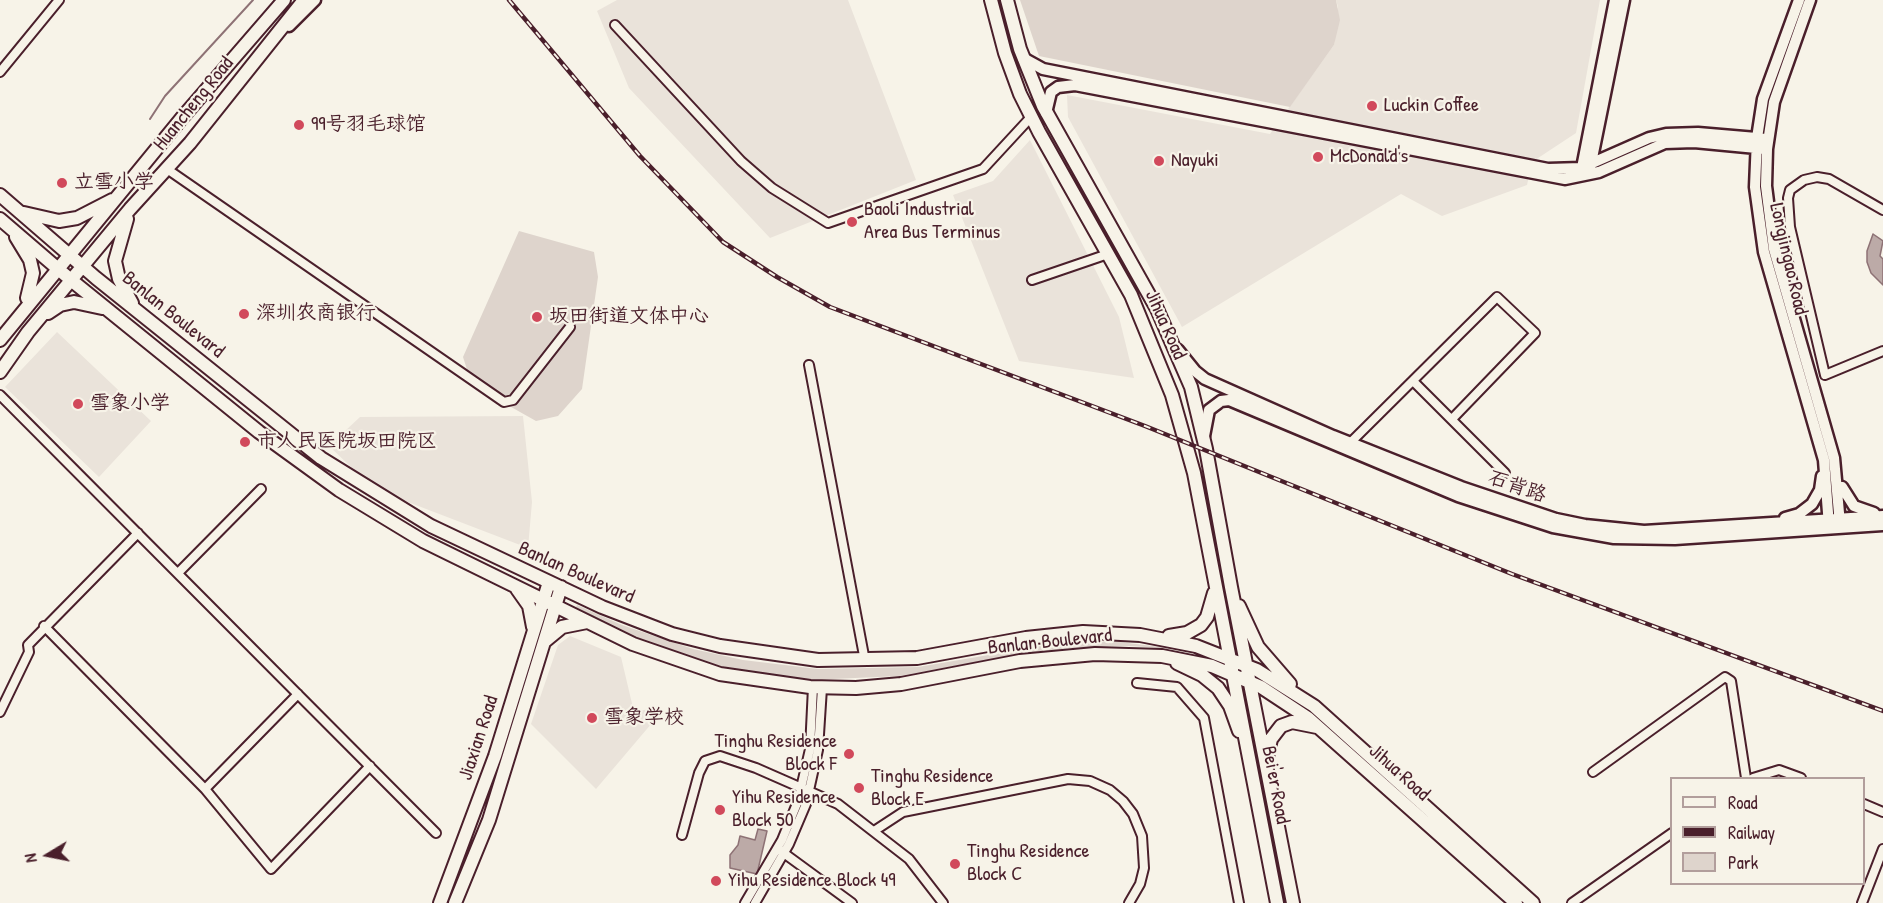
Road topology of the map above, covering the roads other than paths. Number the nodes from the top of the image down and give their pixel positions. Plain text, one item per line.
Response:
1 (59, 0) edge
2 (284, 0) edge
3 (304, 0) edge
4 (315, 0) edge
5 (992, 0) edge
6 (1007, 0) edge
7 (1615, 0) edge
8 (1624, 0) edge
9 (1799, 0) edge
10 (1810, 0) edge
11 (615, 25) dead end
12 (261, 54) junction
13 (1023, 58) junction
14 (0, 72) edge
15 (1046, 113) junction
16 (1031, 117) junction
17 (1762, 143) junction
18 (166, 169) junction
19 (1586, 171) junction
20 (0, 195) edge
21 (121, 195) junction
22 (130, 209) junction
23 (1883, 210) edge
24 (21, 212) junction
25 (0, 219) edge
26 (12, 230) junction
27 (1108, 254) junction
28 (71, 255) junction
29 (83, 267) junction
30 (58, 268) junction
31 (71, 280) junction
32 (1032, 280) dead end
33 (136, 309) junction
34 (112, 312) junction
35 (20, 313) junction
36 (35, 323) junction
37 (570, 327) dead end
38 (0, 340) edge
39 (1175, 348) junction
40 (1883, 351) edge
41 (809, 365) dead end
42 (0, 372) edge
43 (1414, 382) junction
44 (0, 395) edge
45 (1452, 419) junction
46 (1204, 436) junction
47 (1350, 443) junction
48 (1824, 460) junction
49 (1505, 473) dead end
50 (1837, 475) junction
51 (261, 489) dead end
52 (1883, 515) edge
53 (1834, 523) junction
54 (1766, 524) junction
55 (1883, 525) edge
56 (138, 532) junction
57 (178, 573) junction
58 (549, 582) junction
59 (512, 584) junction
60 (1231, 587) junction
61 (561, 588) junction
62 (1215, 590) junction
63 (543, 599) junction
64 (555, 604) junction
65 (588, 622) junction
66 (44, 627) junction
67 (532, 634) junction
68 (1159, 637) junction
69 (542, 644) junction
70 (1162, 656) junction
71 (1232, 659) junction
72 (865, 661) junction
73 (1246, 665) junction
74 (1234, 674) junction
75 (1249, 681) junction
76 (1137, 682) dead end
77 (818, 687) junction
78 (298, 694) junction
79 (1300, 696) junction
80 (0, 712) edge
81 (1319, 727) junction
82 (1266, 765) junction
83 (370, 766) junction
84 (1251, 766) junction
85 (1593, 772) dead end
86 (1746, 777) edge
87 (1756, 777) edge
88 (1798, 777) edge
89 (205, 789) junction
90 (806, 790) junction
91 (1865, 805) edge
92 (1883, 812) edge
93 (874, 831) junction
94 (436, 833) dead end
95 (1670, 834) edge
96 (682, 835) dead end
97 (1883, 849) edge
98 (781, 851) junction
99 (1277, 902) edge
100 (440, 903) edge
101 (455, 903) edge
102 (745, 903) edge
103 (755, 903) edge
104 (852, 903) edge
105 (943, 903) edge
106 (1129, 903) edge
107 (1239, 903) edge
108 (1293, 903) edge
109 (1516, 903) edge
110 (1533, 903) edge
111 (1572, 903) edge
112 (1862, 903) edge

1 - 14 street
2 - 21 main road, Huancheng Road
3 - 12 main road, Huancheng Road
4 - 12 main road
5 - 16 main road, Jihua Road
6 - 13 main road, Jihua Road
7 - 19 main road
8 - 19 main road
9 - 17 main road, Longjingao Road
10 - 17 main road, Longjingao Road
11 - 16 street
12 - 18 main road, Huancheng Road
13 - 15 main road, Jihua Road
13 - 19 main road
15 - 19 main road
15 - 39 main road, Jihua Road
16 - 27 main road, Jihua Road
17 - 19 main road
17 - 48 main road, Longjingao Road
17 - 50 main road, Longjingao Road
18 - 22 main road, Huancheng Road
18 - 37 street
20 - 24 main road, Banlan Boulevard
21 - 24 main road
21 - 28 main road, Huancheng Road
22 - 29 main road, Huancheng Road
22 - 33 main road
23 - 40 street
24 - 28 main road, Banlan Boulevard
25 - 26 main road, Banlan Boulevard
26 - 30 main road, Banlan Boulevard
26 - 35 main road
27 - 32 street
27 - 62 main road, Jihua Road
28 - 29 main road, Banlan Boulevard
28 - 30 main road, Huancheng Road
29 - 31 main road, Huancheng Road
29 - 33 main road, Banlan Boulevard
30 - 31 main road, Banlan Boulevard
30 - 35 main road, Huancheng Road
31 - 34 main road, Banlan Boulevard
31 - 36 main road, Huancheng Road
33 - 58 main road, Banlan Boulevard
34 - 36 main road
34 - 59 main road, Banlan Boulevard
35 - 38 main road, Huancheng Road
36 - 42 main road, Huancheng Road
39 - 46 main road, Jihua Road
39 - 47 main road, 石背路
41 - 72 street
43 - 45 street
43 - 45 street
43 - 47 street
44 - 56 street
45 - 49 street
46 - 53 main road, 石背路
46 - 60 main road, Jihua Road
47 - 54 main road, 石背路
48 - 53 main road, Longjingao Road
48 - 54 main road
50 - 52 main road
50 - 53 main road, Longjingao Road
51 - 57 street
52 - 53 main road, 石背路
53 - 54 main road, 石背路
53 - 55 main road, 石背路
56 - 57 street
56 - 66 street
57 - 78 street
58 - 61 main road, Banlan Boulevard
58 - 63 main road, Jiaxian Road
59 - 63 main road, Banlan Boulevard
59 - 67 main road
60 - 73 main road, Jihua Road
60 - 79 main road
61 - 64 main road, Jiaxian Road
61 - 72 main road, Banlan Boulevard
62 - 68 main road
62 - 71 main road, Jihua Road
63 - 64 main road, Banlan Boulevard
63 - 67 main road, Jiaxian Road
64 - 65 main road, Banlan Boulevard
64 - 69 main road, Jiaxian Road
65 - 69 main road
65 - 77 main road, Banlan Boulevard
66 - 80 street
66 - 89 street
67 - 100 main road, Jiaxian Road
68 - 71 main road, Banlan Boulevard
68 - 72 main road, Banlan Boulevard
69 - 101 main road, Jiaxian Road
70 - 74 main road, Banlan Boulevard
70 - 77 main road, Banlan Boulevard
70 - 84 main road
71 - 73 main road, Banlan Boulevard
71 - 74 main road, Jihua Road
73 - 75 main road, Jihua Road
73 - 79 main road, Banlan Boulevard
74 - 75 main road, Jihua Road
74 - 84 main road, Bei'er Road
75 - 81 main road, Jihua Road
75 - 82 main road, Bei'er Road
76 - 107 street
77 - 90 street
78 - 83 street
78 - 89 street
79 - 110 main road, Jihua Road
81 - 82 main road
81 - 109 main road, Jihua Road
82 - 108 main road, Bei'er Road
83 - 89 street
83 - 94 street
84 - 99 main road, Bei'er Road
85 - 86 street
87 - 88 street
90 - 93 street
90 - 96 street
90 - 98 street
91 - 92 street
93 - 105 street
93 - 106 street
95 - 111 street
97 - 112 street
98 - 102 street
98 - 103 street
98 - 104 street

